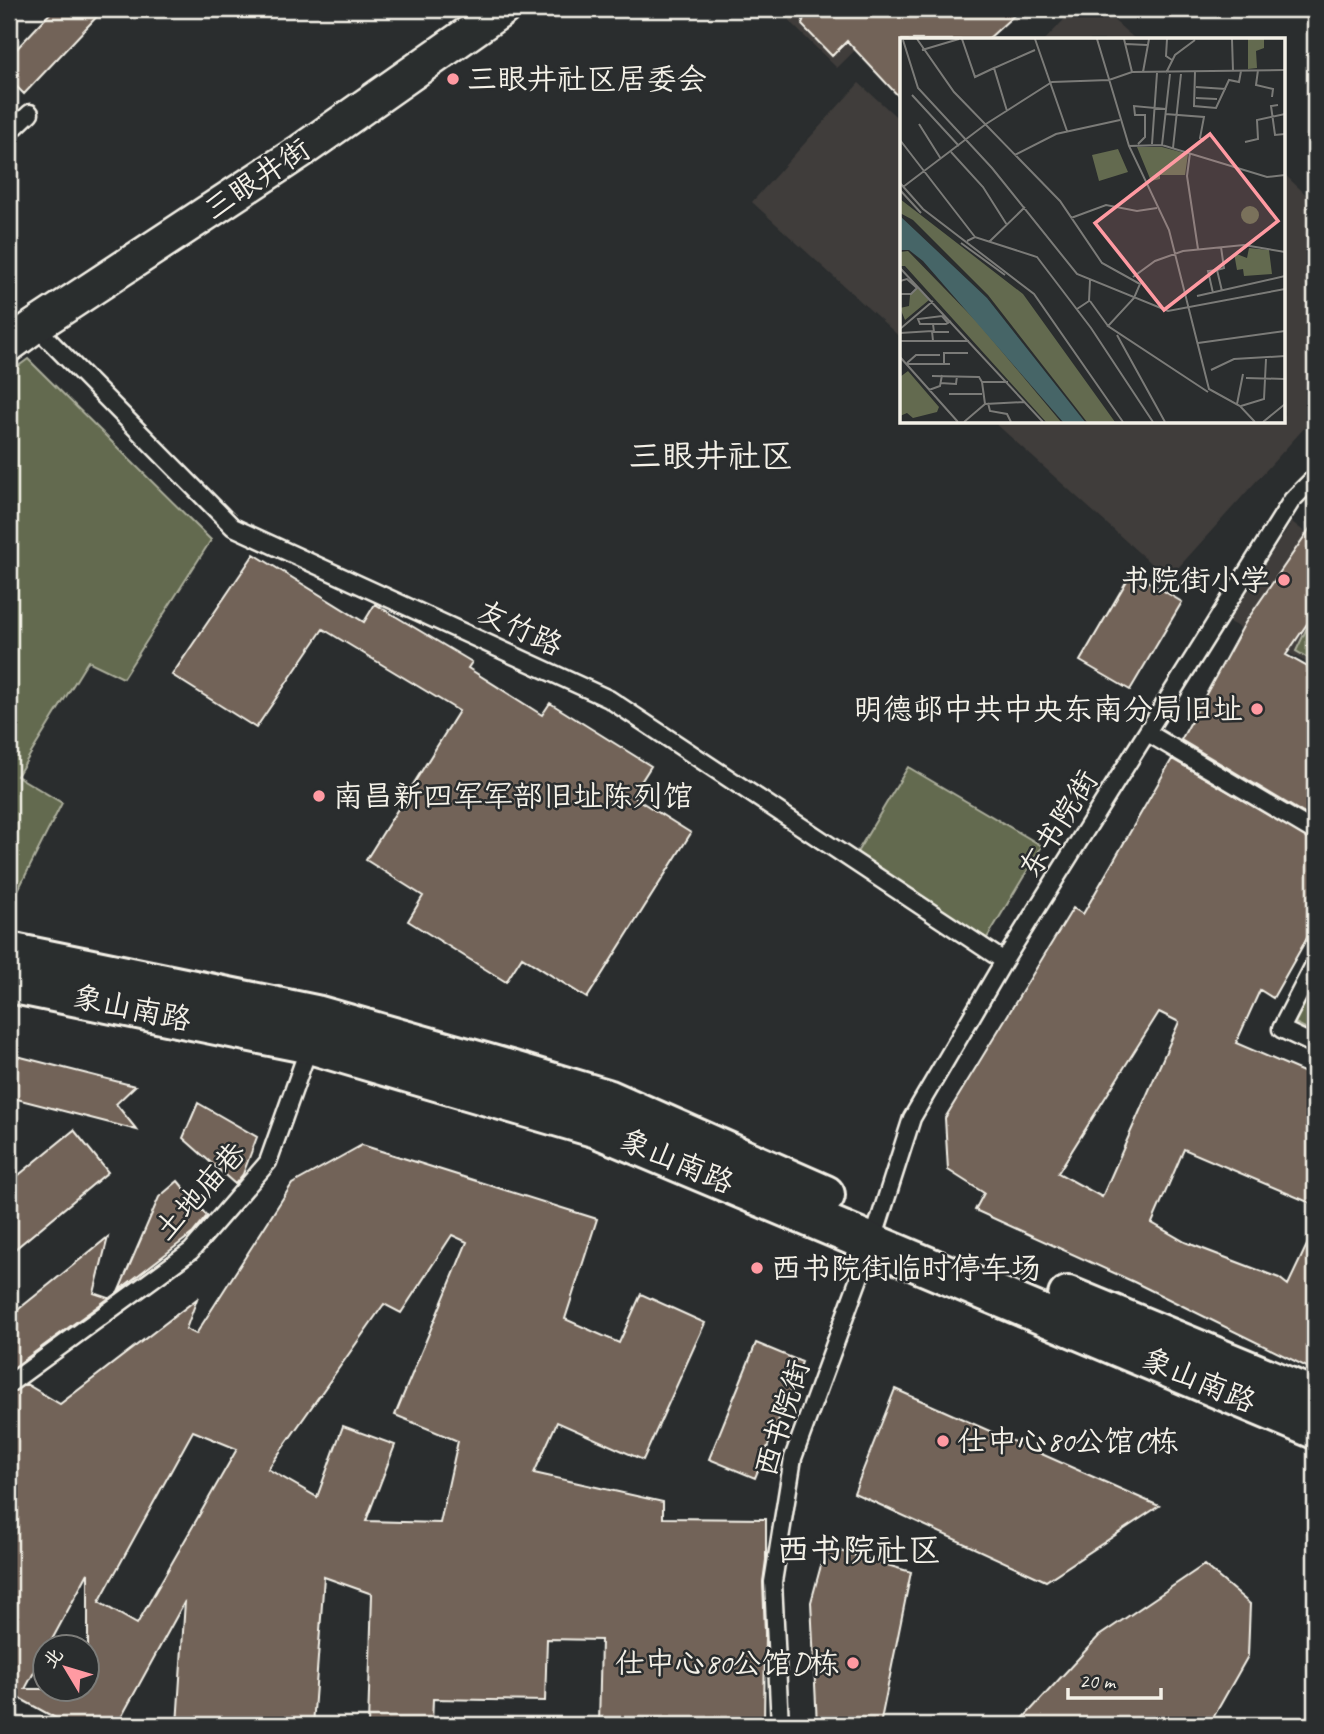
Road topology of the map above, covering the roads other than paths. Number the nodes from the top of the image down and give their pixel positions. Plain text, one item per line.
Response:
1 (503, 9) edge
2 (30, 113) dead end
3 (9, 133) edge
4 (35, 326) junction
5 (9, 345) edge
6 (1315, 477) edge
7 (1149, 733) junction
8 (1315, 832) edge
9 (9, 953) edge
10 (1004, 961) junction
11 (1315, 963) edge
12 (9, 983) edge
13 (310, 1044) junction
14 (1315, 1045) edge
15 (875, 1230) junction
16 (9, 1384) edge
17 (1315, 1398) edge
18 (1315, 1429) edge
19 (780, 1725) edge

1 - 4 street, 三眼井街
2 - 3 lane
4 - 5 street, 三眼井街
4 - 10 lane, 友竹路
6 - 7 lane, 东书院街
7 - 8 lane
7 - 10 lane, 东书院街
9 - 15 main road, 象山南路
10 - 15 lane, 东书院街
11 - 14 lane
12 - 13 main road, 象山南路
13 - 15 main road, 象山南路
13 - 16 lane, 土地庙巷
15 - 17 main road, 象山南路
15 - 18 main road, 象山南路
15 - 19 lane, 西书院街

